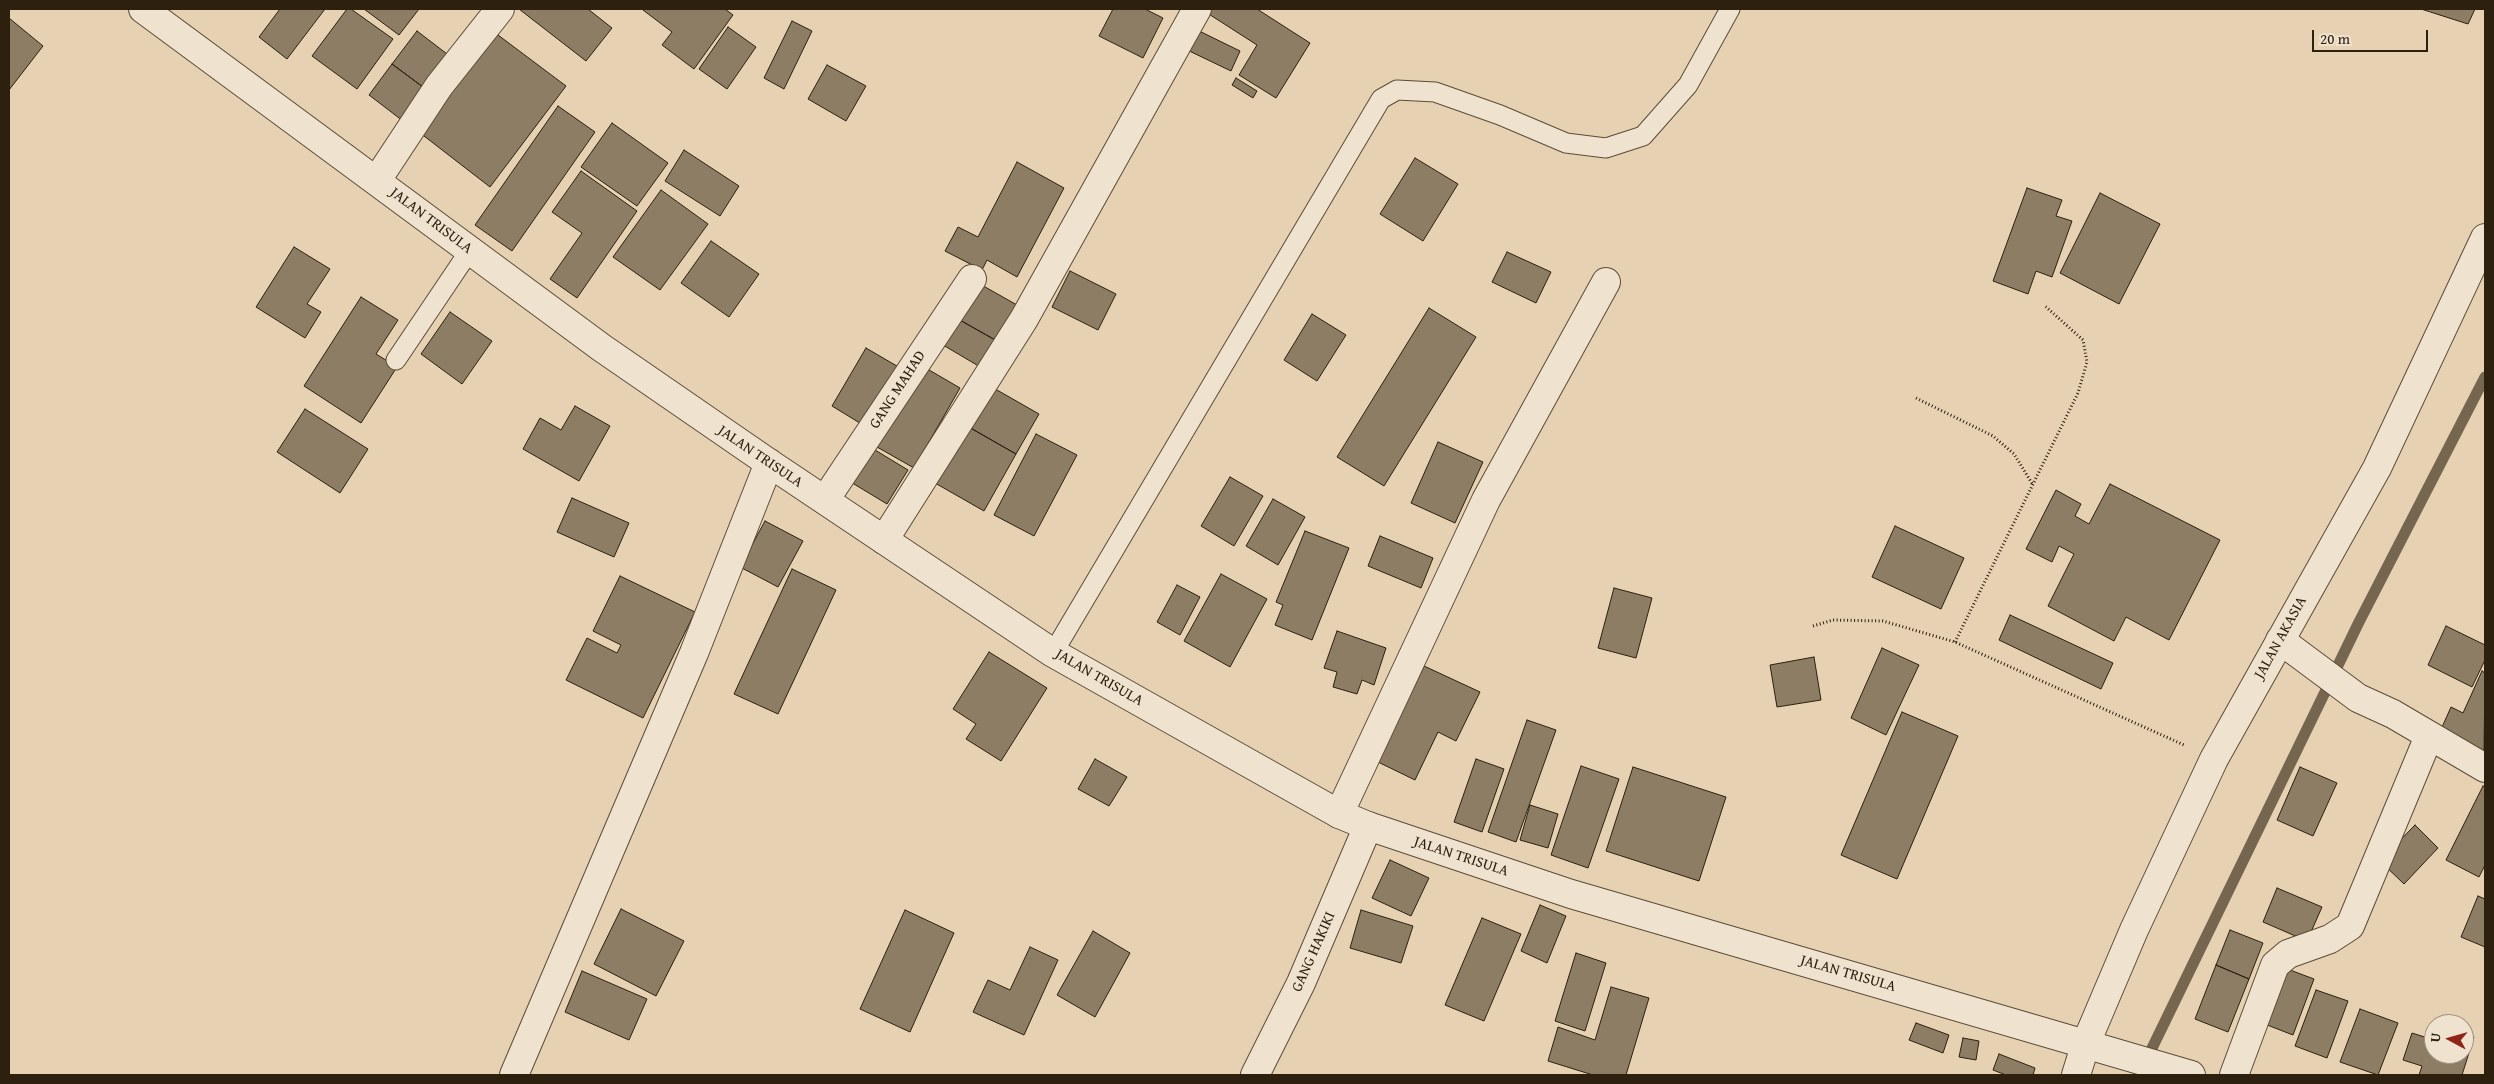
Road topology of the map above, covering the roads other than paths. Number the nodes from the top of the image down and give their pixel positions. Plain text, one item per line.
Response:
1 (143, 9) edge
2 (500, 9) edge
3 (1197, 9) edge
4 (1730, 9) edge
5 (377, 180) junction
6 (2485, 238) edge
7 (470, 250) junction
8 (972, 279) dead end
9 (1606, 282) dead end
10 (396, 360) dead end
11 (769, 463) junction
12 (825, 500) junction
13 (884, 540) junction
14 (2283, 642) junction
15 (1054, 653) junction
16 (2429, 736) junction
17 (2485, 768) edge
18 (1339, 814) junction
19 (1368, 826) junction
20 (2094, 1046) junction
21 (514, 1075) edge
22 (1255, 1075) edge
23 (2076, 1075) edge
24 (2192, 1075) edge
25 (2234, 1075) edge

1 - 5 street, JALAN TRISULA
2 - 5 street
3 - 13 street
4 - 15 lane
5 - 7 street, JALAN TRISULA
6 - 14 street, JALAN AKASIA
7 - 10 lane
7 - 11 street, JALAN TRISULA
8 - 12 street, GANG MAHAD
9 - 18 street
11 - 12 street, JALAN TRISULA
11 - 21 street
12 - 13 street, JALAN TRISULA
13 - 15 street, JALAN TRISULA
14 - 16 street
14 - 20 street, JALAN AKASIA
15 - 18 street, JALAN TRISULA
16 - 17 street
16 - 25 street
18 - 19 street, JALAN TRISULA
19 - 20 street, JALAN TRISULA
19 - 22 street, GANG HAKIKI
20 - 23 street, JALAN AKASIA
20 - 24 street, JALAN TRISULA

